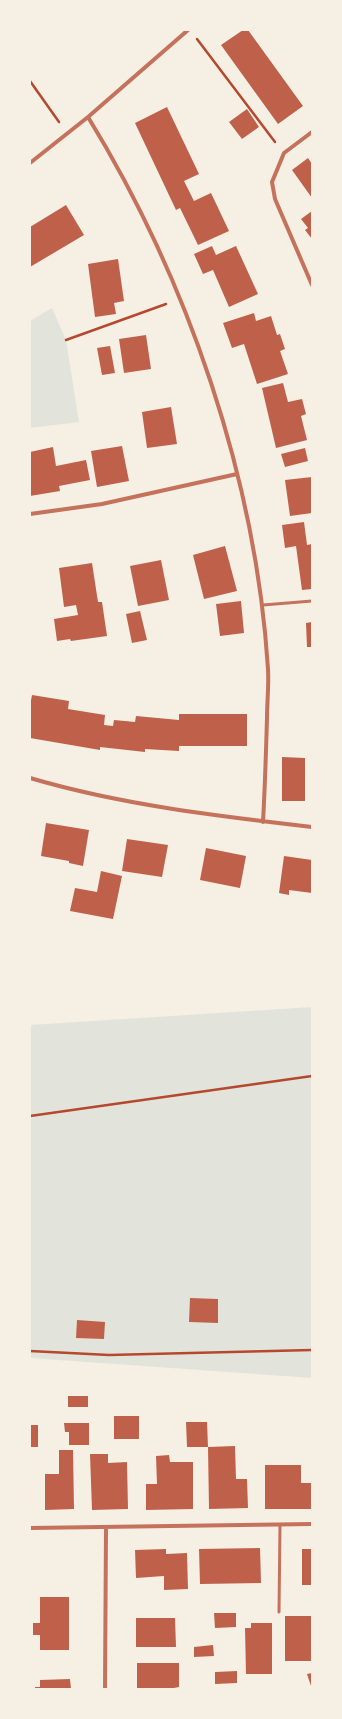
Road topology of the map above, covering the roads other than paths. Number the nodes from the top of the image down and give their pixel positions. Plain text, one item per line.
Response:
1 (188, 30) edge
2 (88, 117) junction
3 (312, 132) edge
4 (30, 163) edge
5 (312, 285) edge
6 (237, 474) junction
7 (30, 514) edge
8 (312, 601) edge
9 (263, 605) junction
10 (30, 778) edge
11 (263, 822) junction
12 (312, 827) edge
13 (312, 1524) edge
14 (280, 1525) junction
15 (30, 1528) edge
16 (106, 1528) junction
17 (279, 1612) dead end
18 (105, 1689) edge

1 - 2 street
2 - 4 street
2 - 6 street
3 - 5 street
6 - 7 street
6 - 9 street
8 - 9 lane
9 - 11 street
10 - 11 street
11 - 12 street
13 - 14 street
14 - 16 street
14 - 17 lane
15 - 16 street
16 - 18 street

